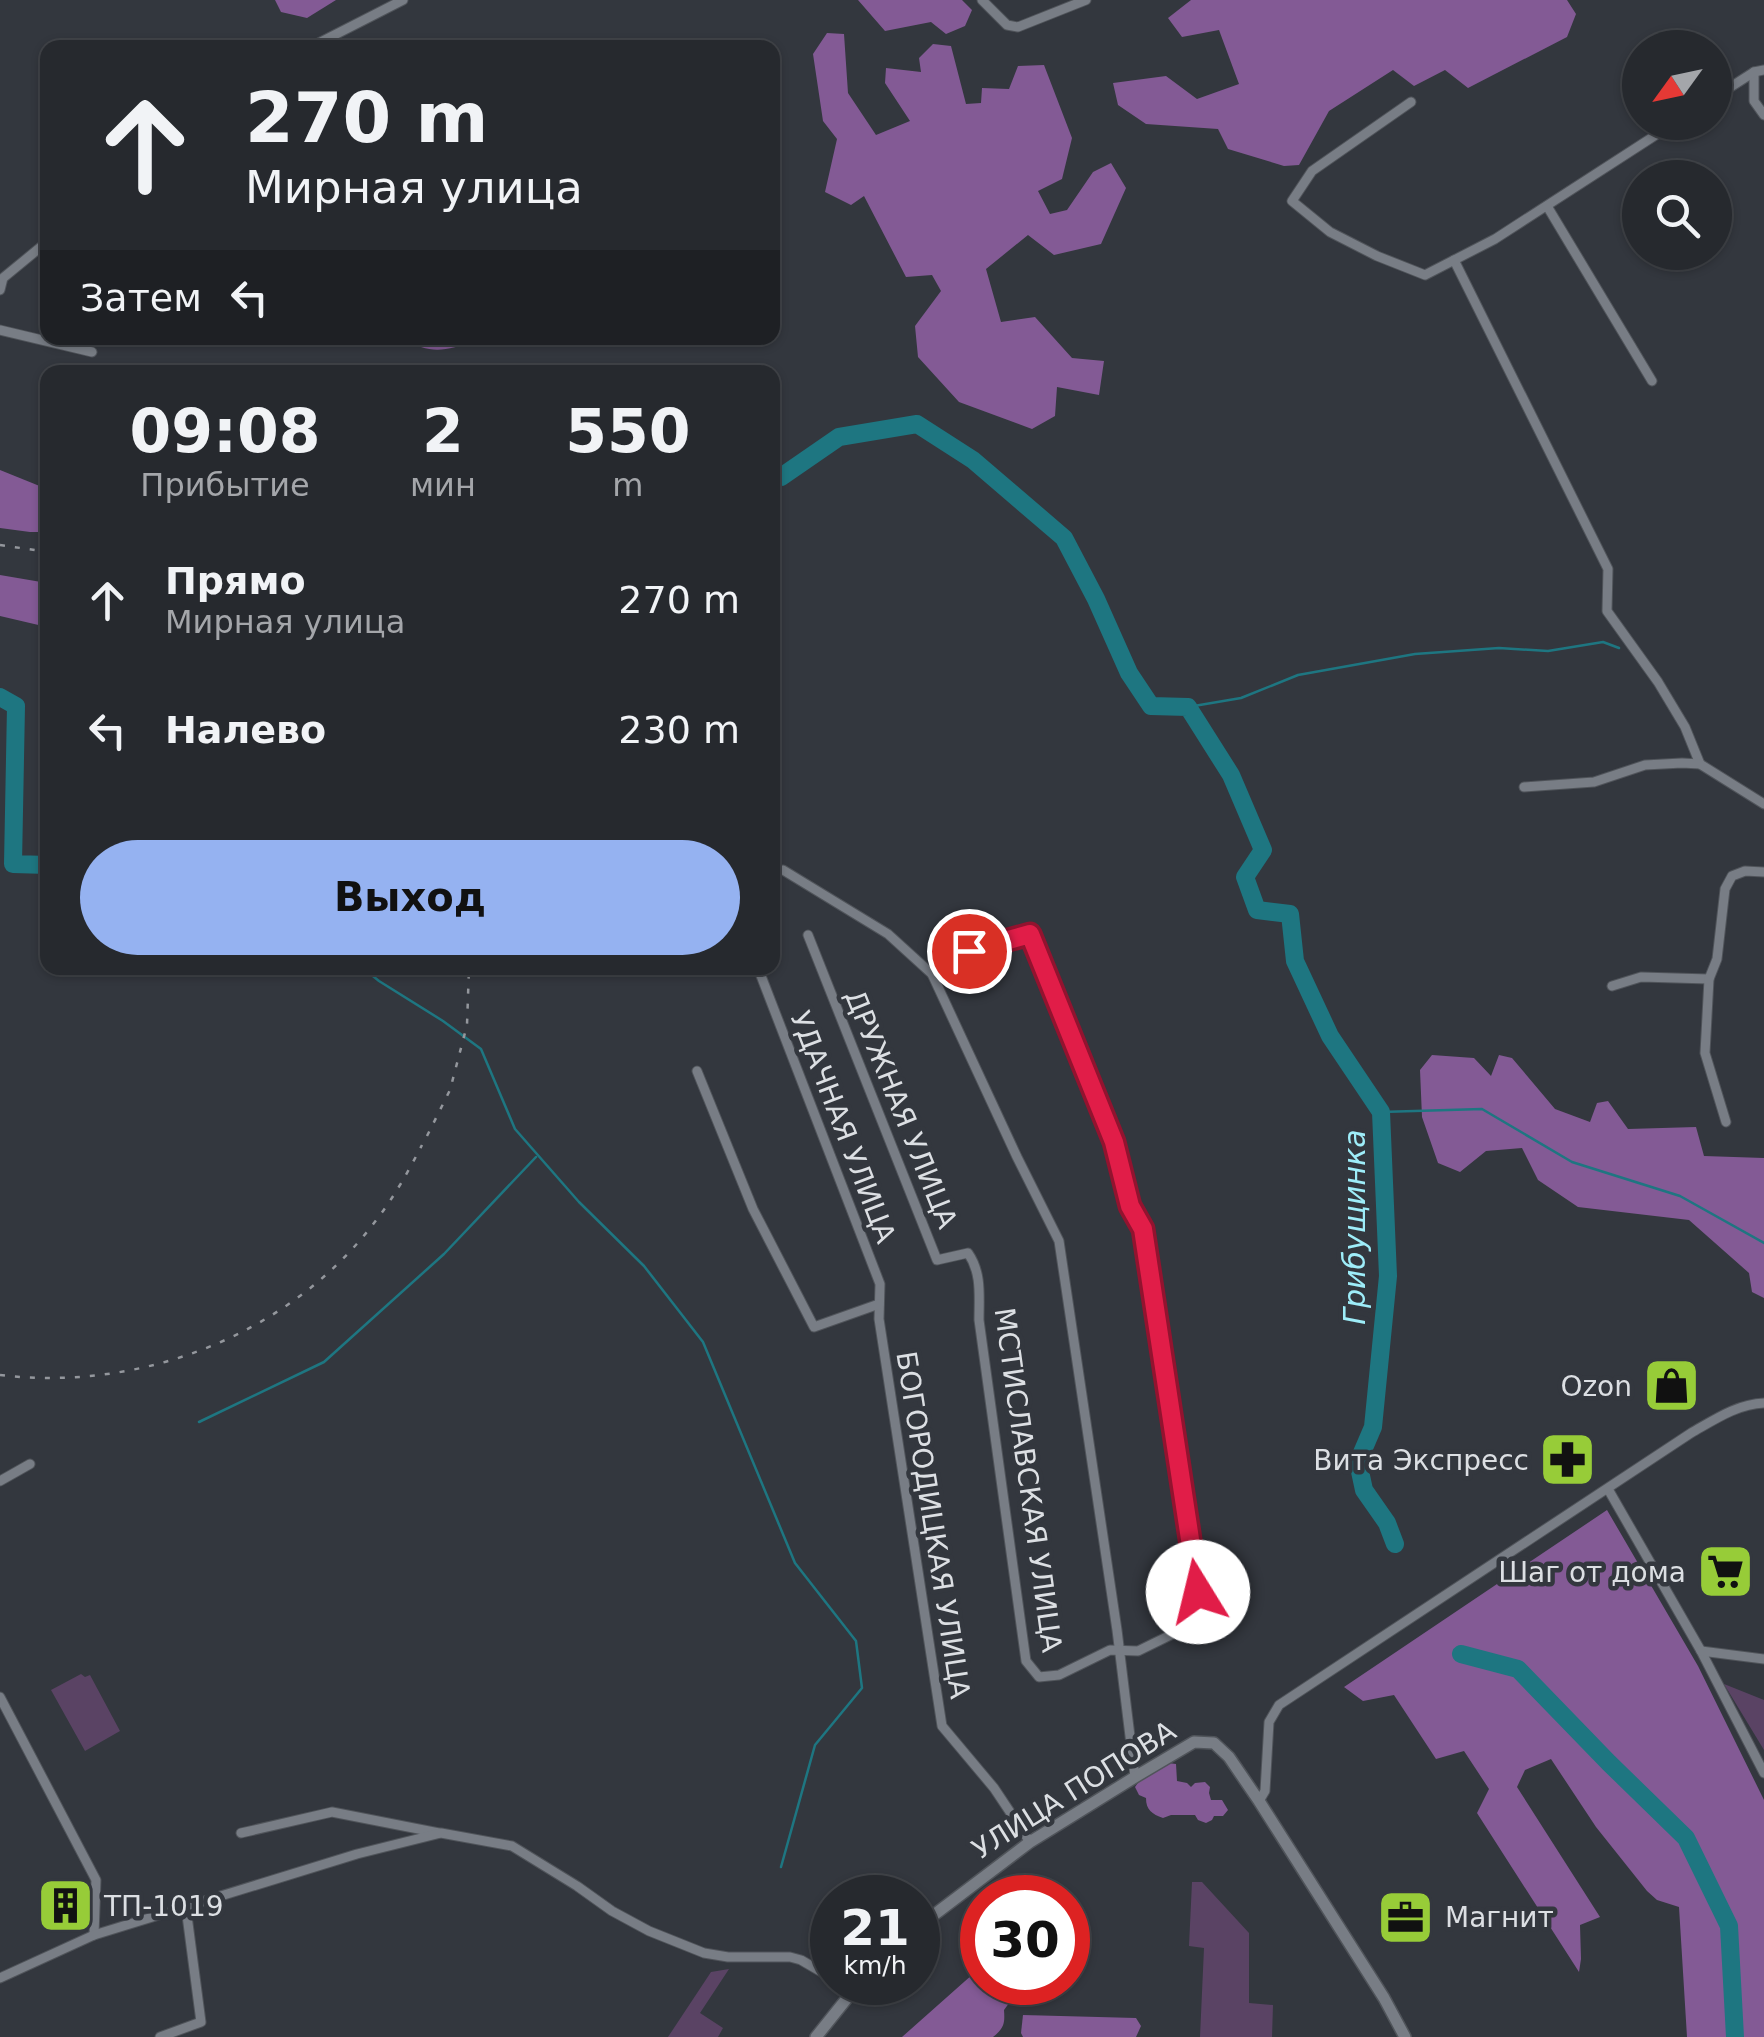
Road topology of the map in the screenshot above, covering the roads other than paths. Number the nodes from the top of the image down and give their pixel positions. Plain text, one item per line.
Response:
1 (402, 0) edge
2 (982, 0) edge
3 (1086, 0) edge
4 (324, 40) edge
5 (1759, 71) edge
6 (1732, 87) edge
7 (1412, 102) dead end
8 (1764, 115) edge
9 (1648, 140) edge
10 (1546, 206) junction
11 (40, 248) edge
12 (1454, 260) junction
13 (0, 290) edge
14 (0, 330) edge
15 (40, 340) edge
16 (63, 345) edge
17 (92, 352) dead end
18 (1652, 381) dead end
19 (1700, 764) junction
20 (1524, 787) dead end
21 (1764, 804) edge
22 (783, 870) dead end
23 (1764, 872) edge
24 (808, 935) dead end
25 (932, 974) junction
26 (761, 975) edge
27 (1709, 979) junction
28 (1612, 986) dead end
29 (697, 1070) dead end
30 (1726, 1122) dead end
31 (974, 1262) joint
32 (879, 1304) junction
33 (1764, 1403) edge
34 (30, 1464) dead end
35 (0, 1481) edge
36 (1608, 1488) junction
37 (1701, 1651) junction
38 (1120, 1652) junction
39 (1764, 1659) edge
40 (0, 1698) edge
41 (1764, 1773) edge
42 (1135, 1777) junction
43 (1258, 1802) junction
44 (241, 1833) dead end
45 (441, 1833) junction
46 (1030, 1842) junction
47 (186, 1908) junction
48 (940, 1910) edge
49 (94, 1935) junction
50 (810, 1965) edge
51 (0, 1978) edge
52 (842, 2005) edge
53 (160, 2037) edge
54 (816, 2037) edge
55 (1404, 2037) edge

1 - 4 street
2 - 3 street
5 - 6 street
5 - 8 street
7 - 12 street
9 - 10 street
10 - 12 street
10 - 18 street
11 - 13 street
12 - 19 street
14 - 15 street
16 - 17 street
19 - 20 street
19 - 21 street
22 - 25 street
23 - 27 street
24 - 31 street, ДРУЖНАЯ УЛИЦА
25 - 38 street
25 - 38 street
26 - 32 street, УДАЧНАЯ УЛИЦА
27 - 28 street
27 - 30 street
29 - 32 street
31 - 38 street, МСТИСЛАВСКАЯ УЛИЦА
32 - 46 street, БОГОРОДИЦКАЯ УЛИЦА
33 - 36 street
34 - 35 street
36 - 37 street
36 - 43 street
37 - 39 street
37 - 41 street
38 - 42 street
40 - 49 street
42 - 43 street, УЛИЦА ПОПОВА
42 - 46 street, УЛИЦА ПОПОВА
43 - 55 street
44 - 45 street
45 - 47 street
45 - 50 street
46 - 48 street, УЛИЦА ПОПОВА
47 - 49 street
47 - 53 street
49 - 51 street
52 - 54 street

